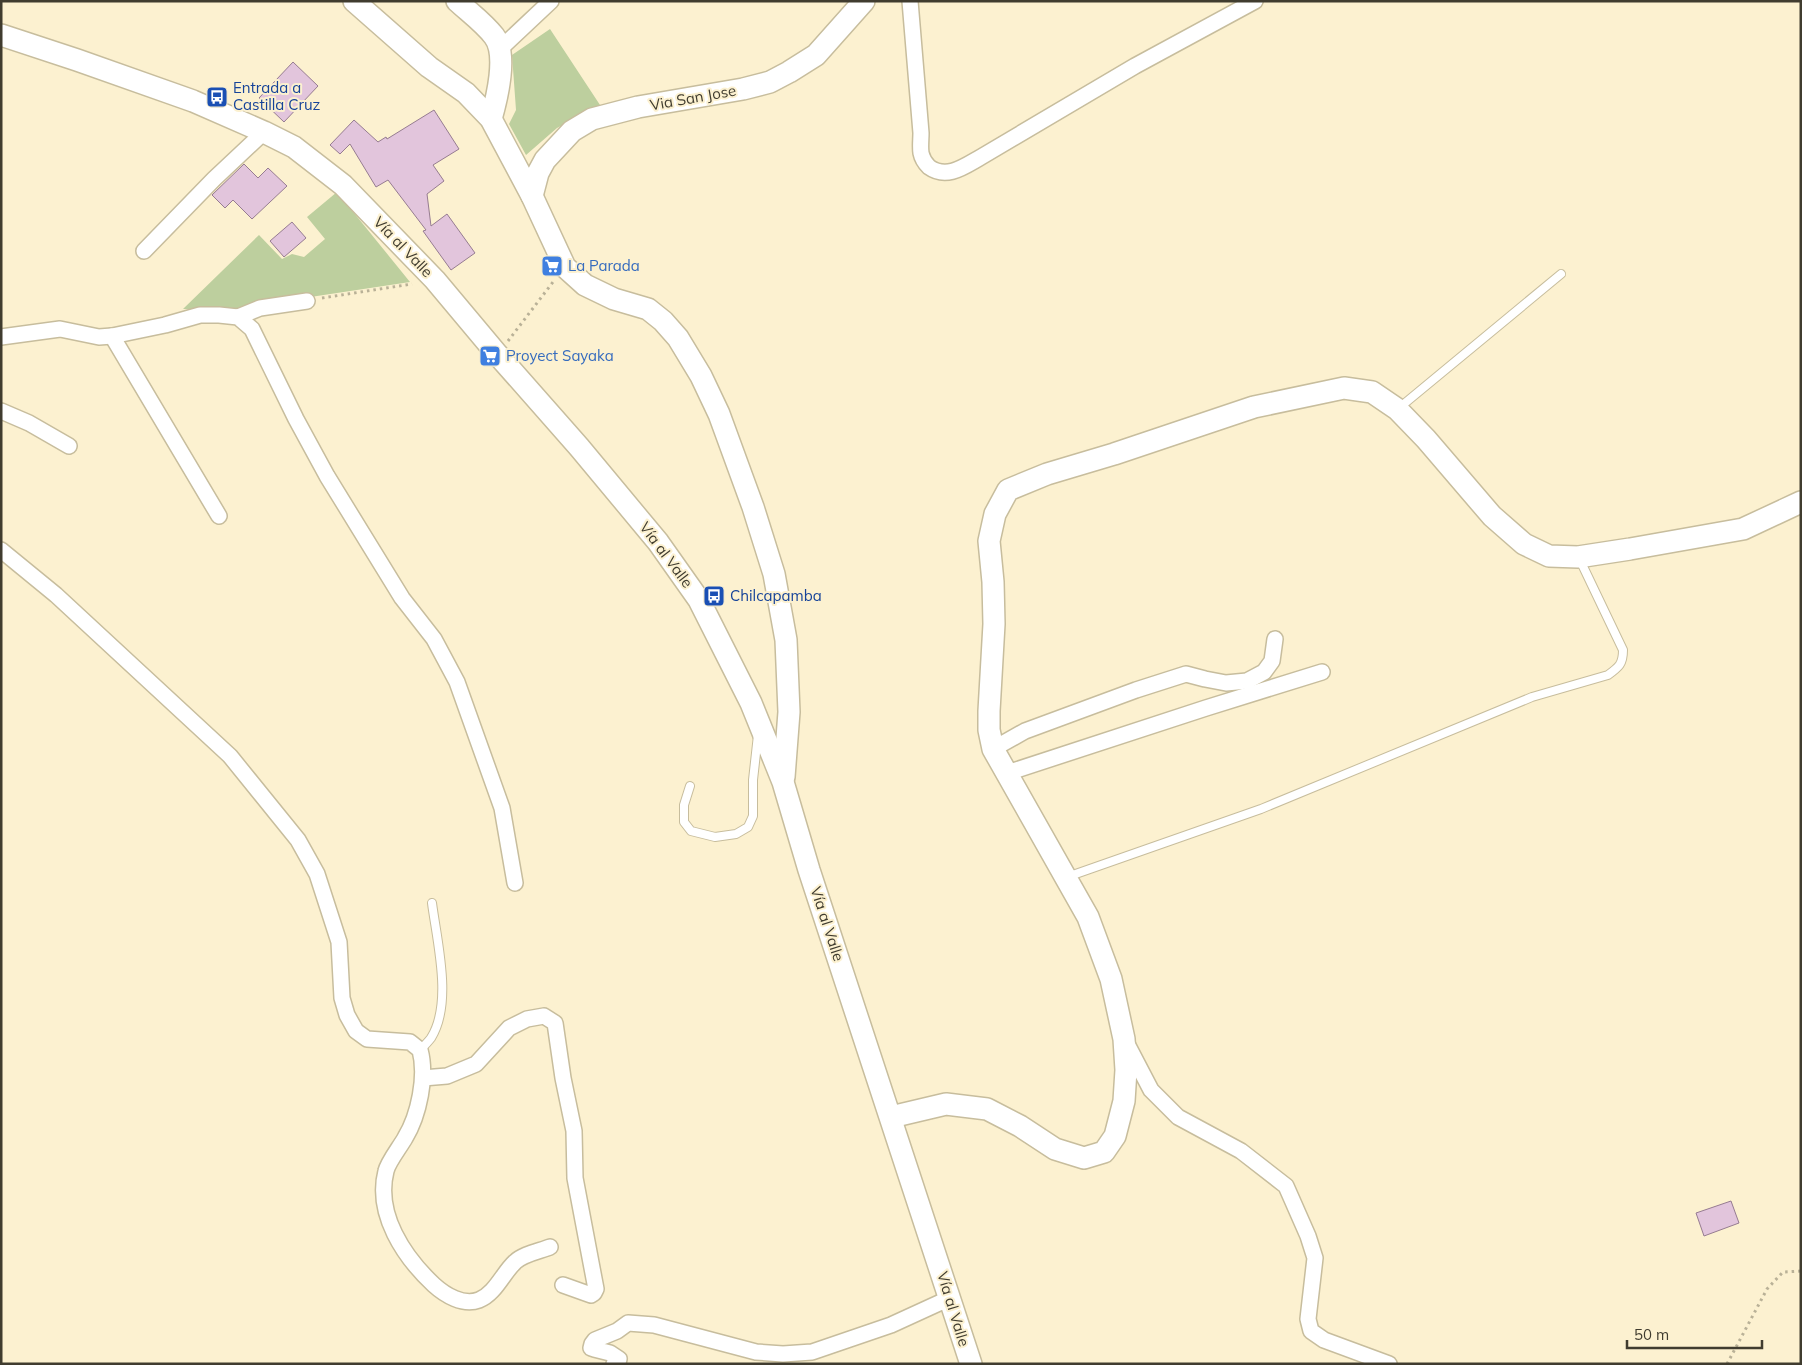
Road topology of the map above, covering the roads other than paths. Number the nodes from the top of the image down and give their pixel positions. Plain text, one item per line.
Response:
1 (354, 1) edge
2 (457, 1) edge
3 (551, 1) edge
4 (864, 1) edge
5 (910, 1) edge
6 (1255, 1) edge
7 (1, 35) edge
8 (500, 49) junction
9 (492, 119) junction
10 (264, 132) junction
11 (532, 196) junction
12 (144, 251) dead end
13 (1560, 274) dead end
14 (307, 301) road end
15 (238, 317) junction
16 (1, 336) edge
17 (112, 336) junction
18 (1397, 409) junction
19 (1, 412) edge
20 (69, 446) dead end
21 (1801, 502) edge
22 (219, 516) dead end
23 (1, 550) edge
24 (1578, 557) junction
25 (1275, 640) dead end
26 (1322, 672) dead end
27 (760, 724) junction
28 (993, 749) junction
29 (1007, 773) junction
30 (783, 782) junction
31 (690, 786) dead end
32 (1066, 878) junction
33 (515, 883) dead end
34 (432, 903) dead end
35 (1124, 1039) junction
36 (420, 1050) junction
37 (423, 1078) junction
38 (891, 1117) junction
39 (550, 1247) dead end
40 (563, 1285) dead end
41 (950, 1298) junction
42 (614, 1364) edge
43 (971, 1364) edge
44 (1389, 1364) edge

1 - 9 street
2 - 8 street
3 - 8 street
4 - 11 street, Via San Jose
5 - 6 street
7 - 10 street, Vía al Valle
8 - 9 street
9 - 11 street
10 - 12 street
10 - 27 street, Vía al Valle
11 - 30 street
13 - 18 lane
14 - 15 street
15 - 17 street
15 - 33 street
16 - 17 street
17 - 22 street
18 - 24 street
18 - 28 street
19 - 20 street
21 - 24 street
23 - 36 street
24 - 32 lane
25 - 28 street
26 - 29 street
27 - 30 street, Vía al Valle
27 - 31 lane
28 - 29 street
29 - 32 street
30 - 38 street, Vía al Valle
32 - 35 street
34 - 36 lane
35 - 38 street
35 - 44 street
36 - 37 street
37 - 39 street
37 - 40 street
38 - 41 street, Vía al Valle
41 - 42 street
41 - 43 street, Vía al Valle

